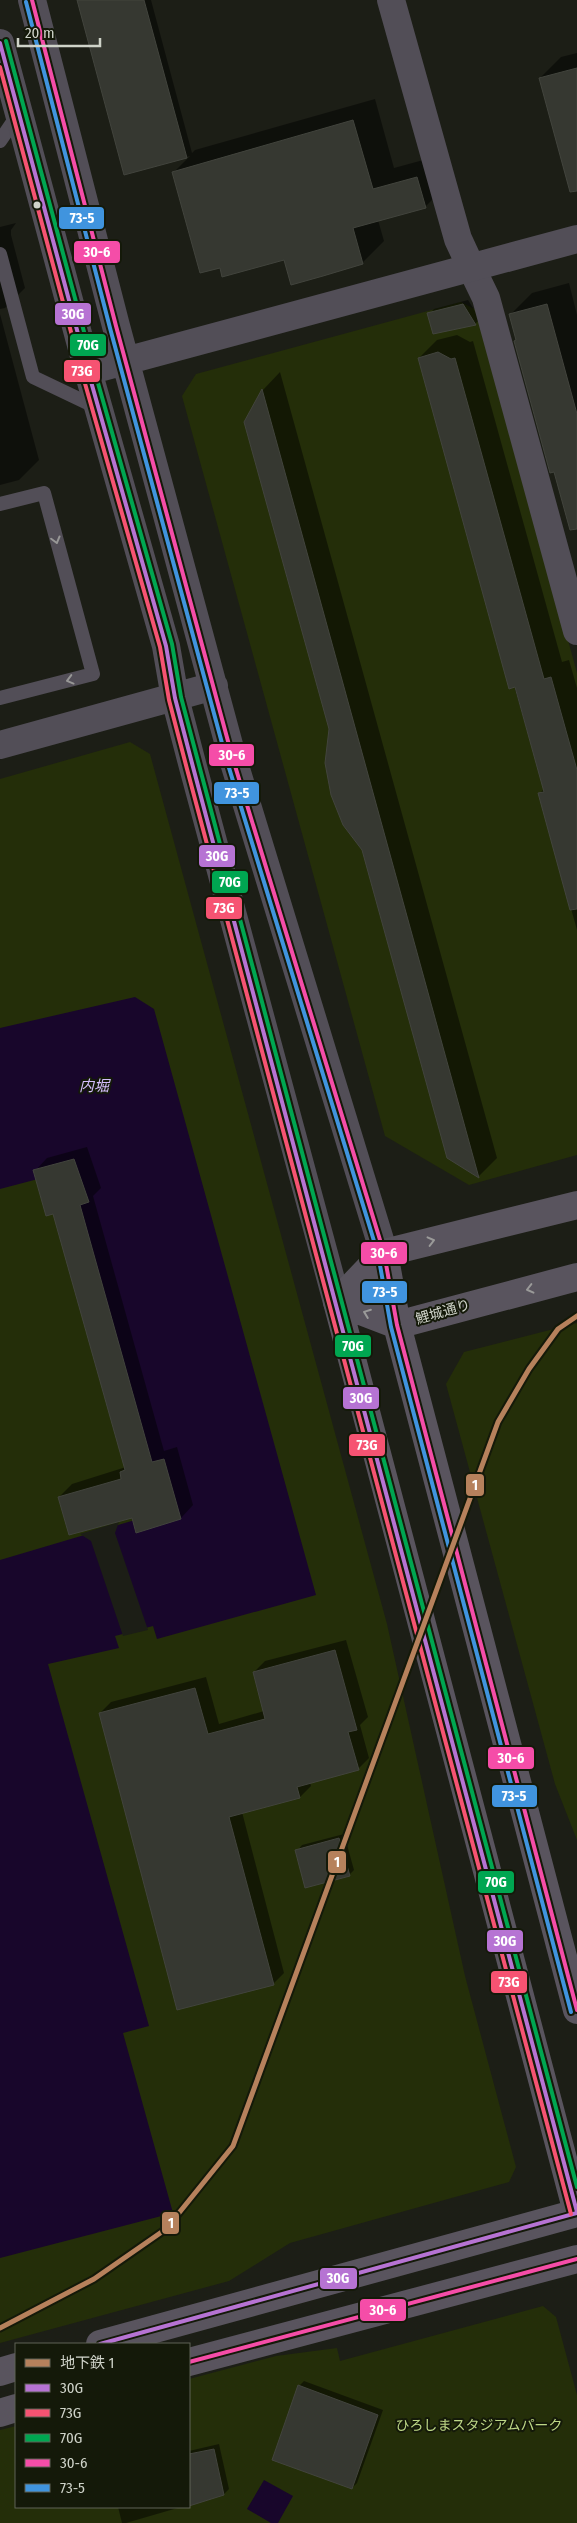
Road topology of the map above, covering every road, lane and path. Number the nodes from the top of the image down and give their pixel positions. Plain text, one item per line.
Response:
1 (32, 0) edge
2 (392, 0) edge
3 (0, 43) edge
4 (19, 113) junction
5 (0, 141) edge
6 (577, 239) edge
7 (0, 254) edge
8 (471, 267) junction
9 (126, 361) junction
10 (88, 371) junction
11 (98, 408) junction
12 (0, 504) edge
13 (577, 631) edge
14 (214, 686) junction
15 (0, 698) edge
16 (175, 698) junction
17 (0, 745) edge
18 (577, 1205) edge
19 (384, 1253) junction
20 (577, 1277) edge
21 (337, 1302) junction
22 (397, 1325) junction
23 (577, 2010) edge
24 (577, 2212) edge
25 (577, 2259) edge
26 (104, 2343) edge
27 (190, 2362) edge
28 (15, 2367) edge
29 (0, 2372) edge
30 (15, 2408) edge
31 (0, 2413) edge

1 - 9 street
2 - 8 street
3 - 4 street
4 - 5 lane
4 - 10 street
6 - 8 street
7 - 11 lane
8 - 9 street
8 - 13 street
9 - 10 street
9 - 14 street
10 - 11 street
11 - 16 street
12 -> 15 lane
14 - 16 street
14 - 19 street
16 - 17 street
16 - 21 street
19 -> 18 highway
19 - 21 highway
19 - 22 highway
20 -> 22 highway, 鯉城通り
22 -> 21 highway, 鯉城通り
21 - 24 highway
22 - 23 highway
24 - 26 highway
25 - 27 highway
28 - 29 highway
30 - 31 highway

